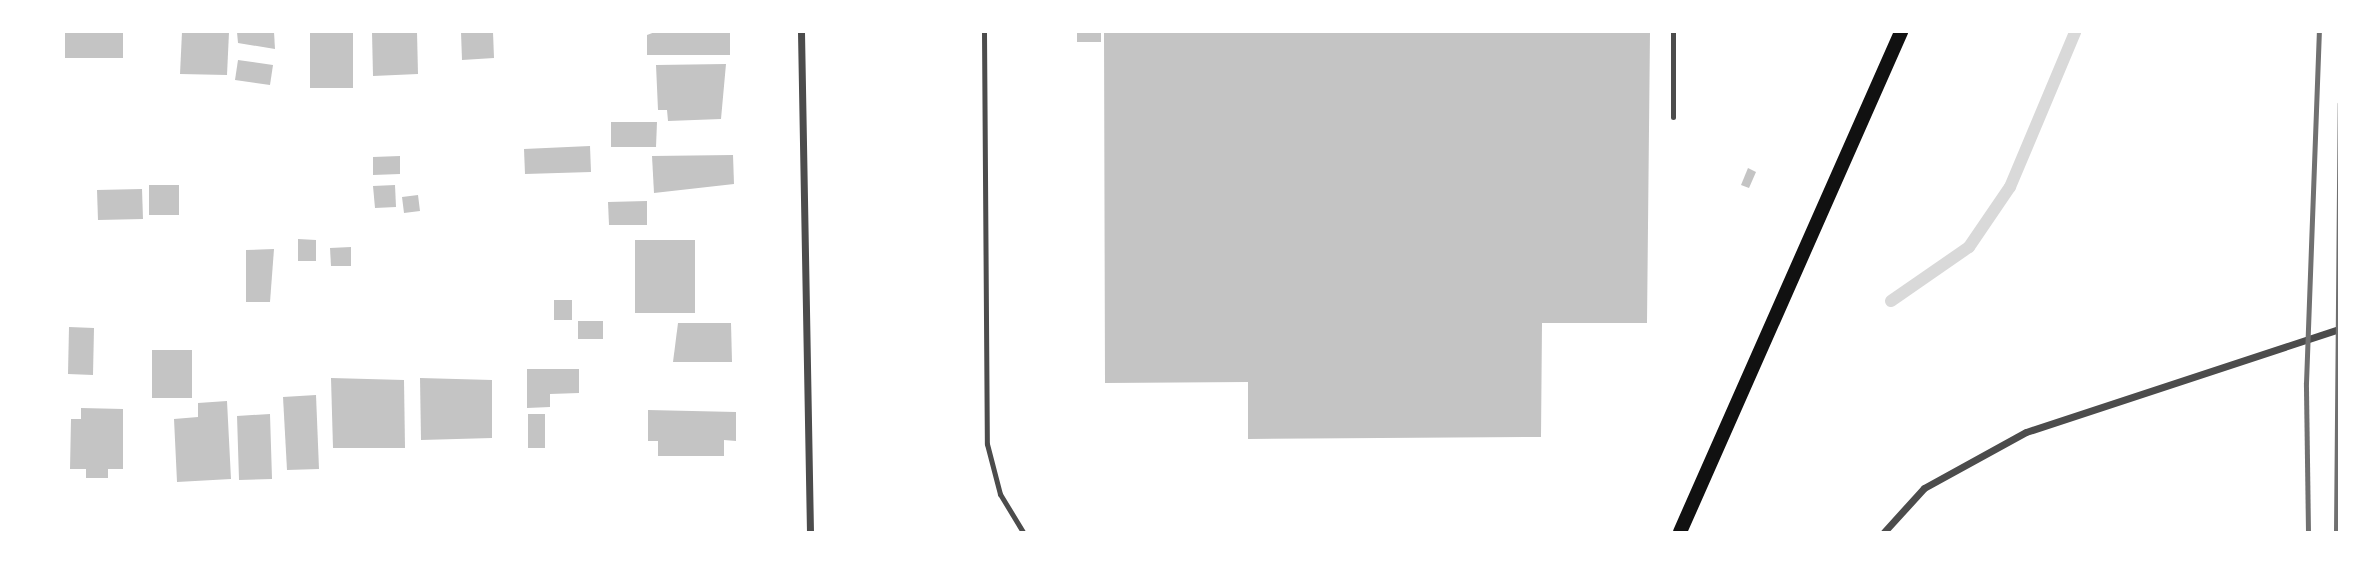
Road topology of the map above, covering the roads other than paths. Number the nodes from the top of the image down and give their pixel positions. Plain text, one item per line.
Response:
1 (801, 32) edge
2 (984, 32) edge
3 (1673, 32) edge
4 (1901, 32) edge
5 (1673, 117) dead end
6 (2340, 328) edge
7 (810, 533) edge
8 (1023, 533) edge
9 (1680, 533) edge
10 (1884, 533) edge

1 - 7 street
2 - 8 lane
3 - 5 lane
4 - 9 main road
6 - 10 street

